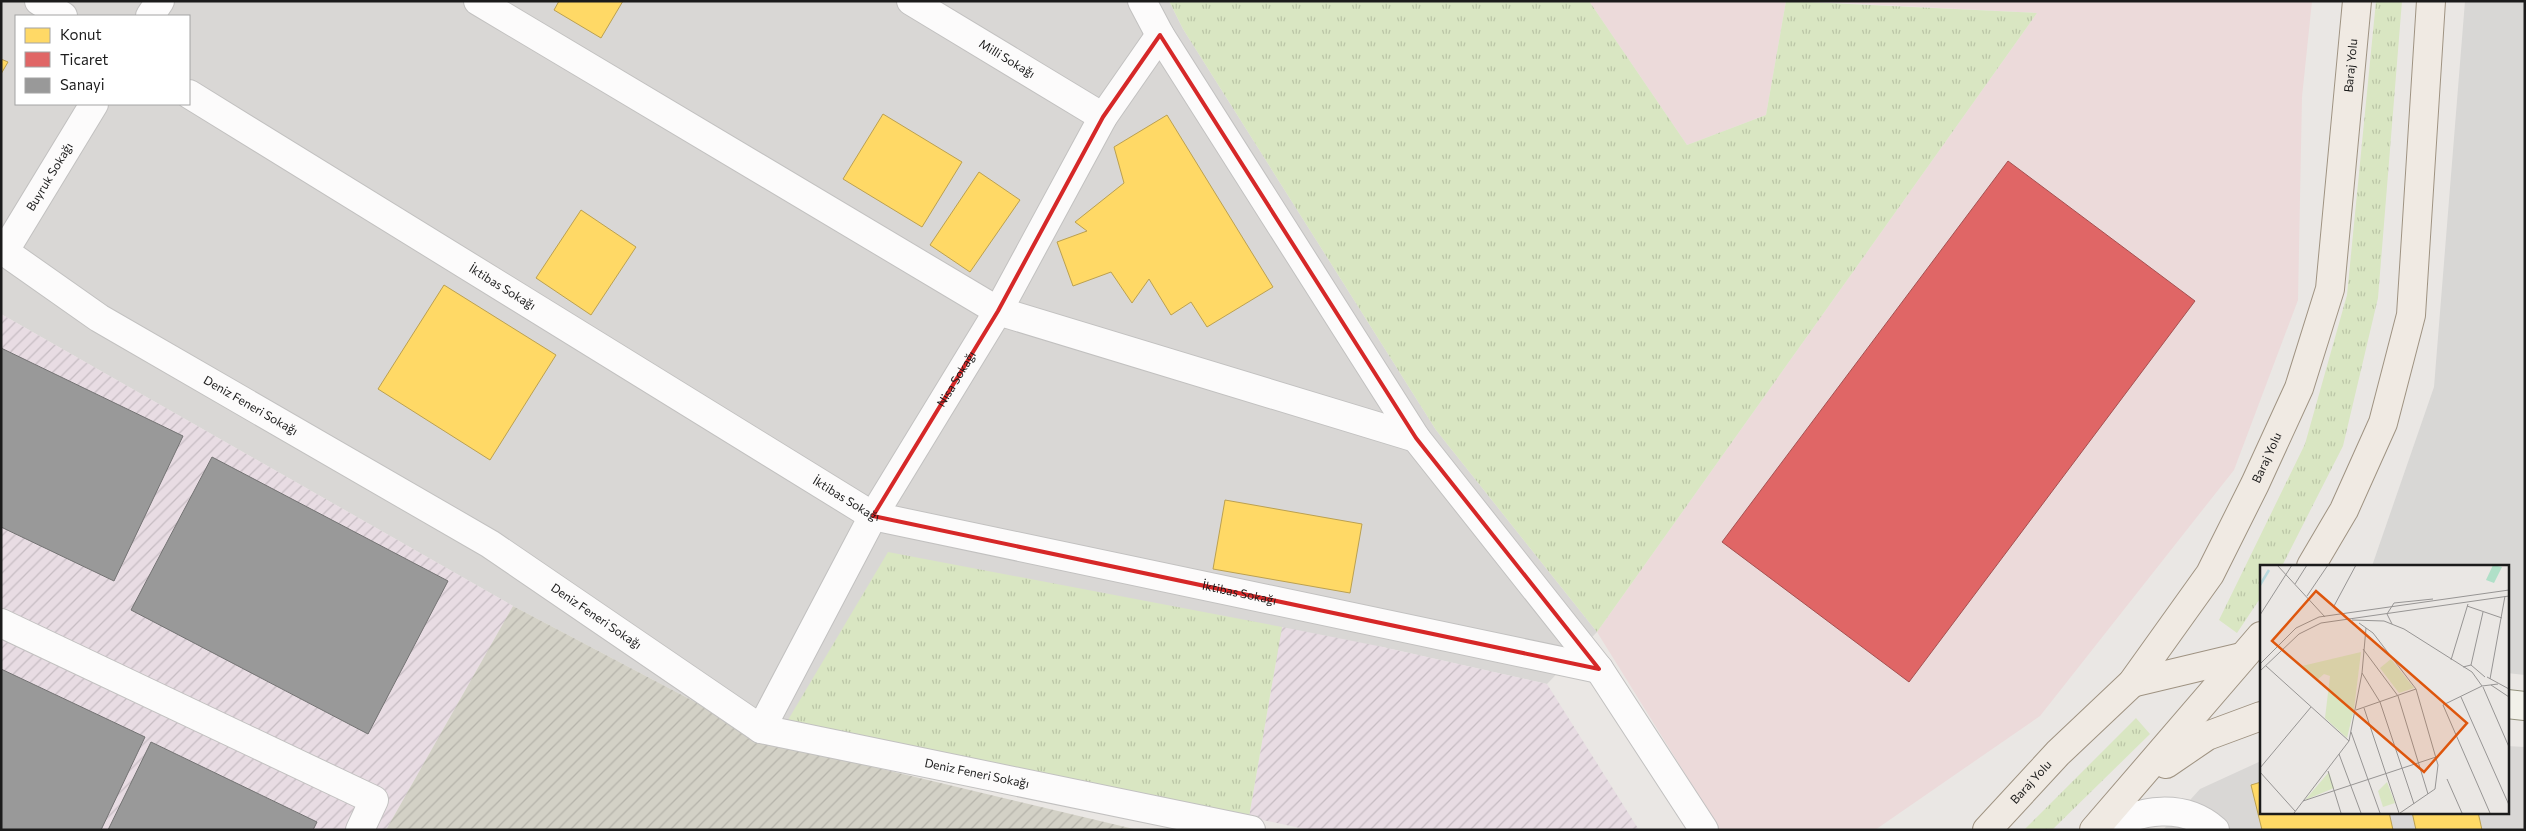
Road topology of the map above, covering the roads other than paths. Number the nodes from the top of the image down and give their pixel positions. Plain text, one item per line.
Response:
1 (40, 1) edge
2 (160, 1) edge
3 (478, 1) edge
4 (911, 1) edge
5 (1142, 1) edge
6 (2356, 1) edge
7 (2431, 1) edge
8 (61, 15) edge
9 (151, 15) edge
10 (1160, 35) junction
11 (190, 95) edge
12 (93, 105) edge
13 (1103, 117) junction
14 (3, 250) edge
15 (998, 311) junction
16 (1416, 438) junction
17 (873, 516) junction
18 (2312, 565) edge
19 (1, 623) edge
20 (2260, 638) edge
21 (2251, 659) edge
22 (1600, 669) junction
23 (2132, 683) junction
24 (2508, 704) edge
25 (2525, 706) edge
26 (2260, 716) edge
27 (761, 729) junction
28 (2132, 787) junction
29 (360, 830) edge
30 (1251, 830) edge
31 (1704, 830) edge
32 (1987, 830) edge
33 (2094, 830) edge
34 (2107, 830) edge
35 (2215, 830) edge

1 - 8 street
2 - 9 street
3 - 15 street
4 - 13 street, Milli Sokağı
5 - 10 street
6 - 23 main road, Baraj Yolu
7 - 18 main road
10 - 13 street, Nisa Sokağı
10 - 16 street
11 - 17 street, İktibas Sokağı
12 - 14 street, Buyruk Sokağı
13 - 15 street, Nisa Sokağı
14 - 27 street, Deniz Feneri Sokağı
15 - 16 street
15 - 17 street, Nisa Sokağı
16 - 22 street
17 - 22 street, İktibas Sokağı
17 - 27 street, Nisa Sokağı
19 - 29 street
20 - 21 main road
21 - 23 main road
21 - 28 main road
22 - 31 street
23 - 32 main road, Baraj Yolu
24 - 25 main road
26 - 28 main road
27 - 30 street, Deniz Feneri Sokağı
28 - 33 main road
34 - 35 street

